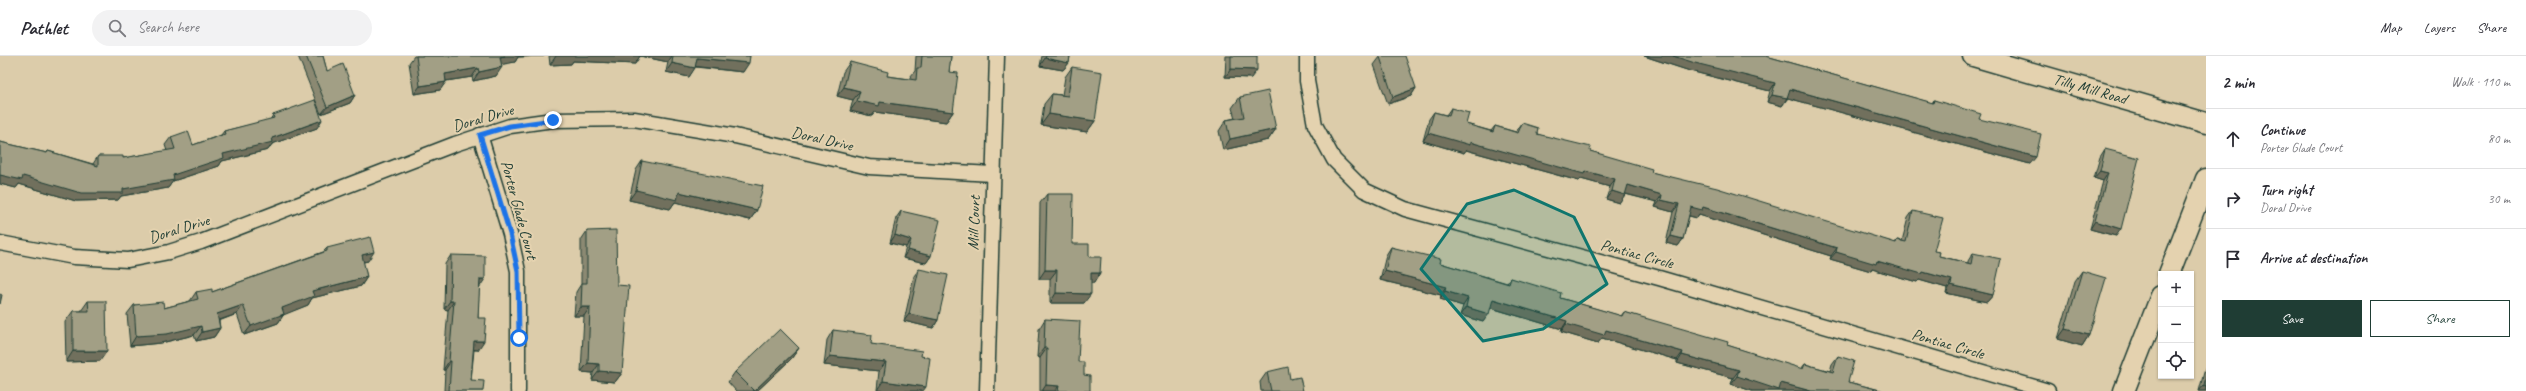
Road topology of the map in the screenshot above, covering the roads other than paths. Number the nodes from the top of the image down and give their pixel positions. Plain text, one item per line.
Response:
1 (997, 56) edge
2 (1307, 56) edge
3 (1973, 56) edge
4 (2206, 123) edge
5 (480, 135) junction
6 (992, 174) junction
7 (2206, 179) edge
8 (0, 243) edge
9 (2170, 271) edge
10 (2158, 304) edge
11 (518, 391) edge
12 (987, 391) edge
13 (2048, 391) edge
14 (2124, 391) edge

1 - 6 street, Mill Court
2 - 13 street, Pontiac Circle
3 - 4 street, Tilly Mill Road
5 - 6 street, Doral Drive
5 - 8 street, Doral Drive
5 - 11 street, Porter Glade Court
6 - 12 street, Mill Court
7 - 9 street
10 - 14 street

